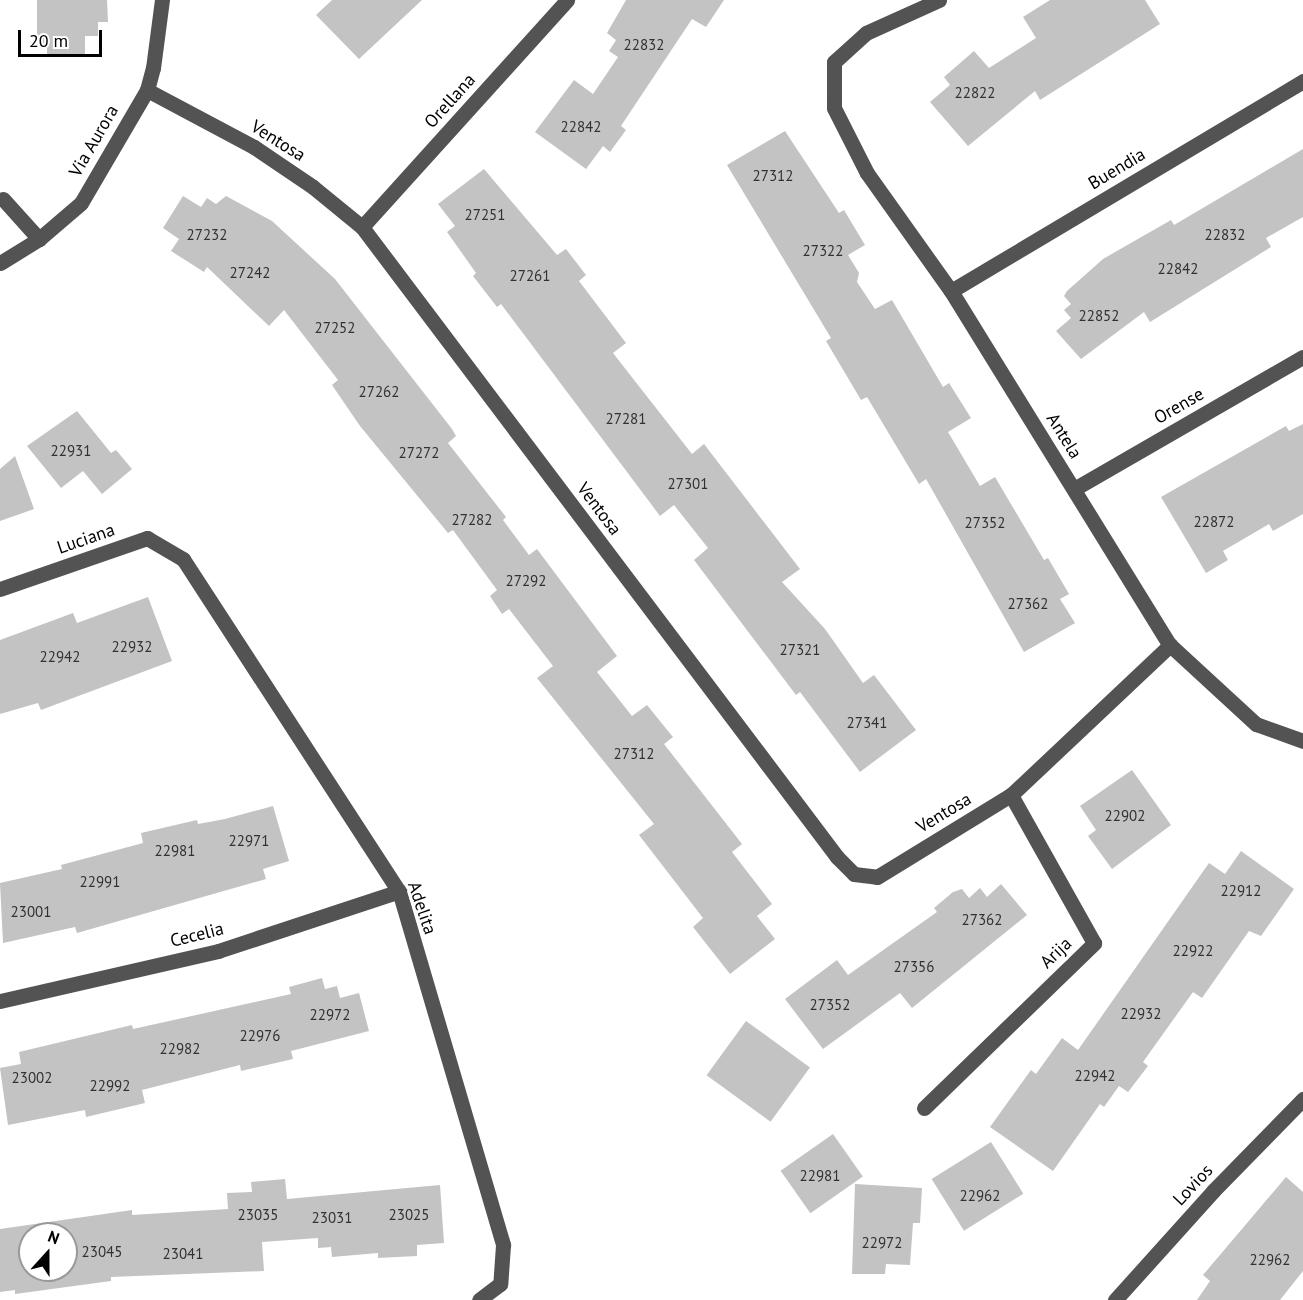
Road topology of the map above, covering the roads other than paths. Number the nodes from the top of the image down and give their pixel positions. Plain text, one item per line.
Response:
1 (162, 0) edge
2 (567, 0) edge
3 (939, 0) edge
4 (1303, 81) edge
5 (147, 90) junction
6 (3, 199) dead end
7 (362, 227) junction
8 (39, 239) junction
9 (0, 263) edge
10 (951, 291) junction
11 (1303, 357) edge
12 (1074, 489) junction
13 (183, 559) joint
14 (0, 590) edge
15 (1170, 645) junction
16 (1303, 741) edge
17 (1011, 795) junction
18 (399, 891) junction
19 (0, 1001) edge
20 (1303, 1100) edge
21 (924, 1108) dead end
22 (479, 1300) edge
23 (1115, 1300) edge

1 - 5 street, Via Aurora
2 - 7 street, Orellana
3 - 10 street, Antela
4 - 10 street, Buendia
5 - 7 street, Ventosa
5 - 8 street, Via Aurora
6 - 8 street
7 - 17 street, Ventosa
8 - 9 street, Via Aurora
10 - 12 street, Antela
11 - 12 street, Orense
12 - 15 street, Antela
13 - 14 street, Luciana
13 - 18 street, Adelita
15 - 16 street, Antela
15 - 17 street
17 - 21 street, Arija
18 - 19 street, Cecelia
18 - 22 street, Adelita
20 - 23 street, Lovios

